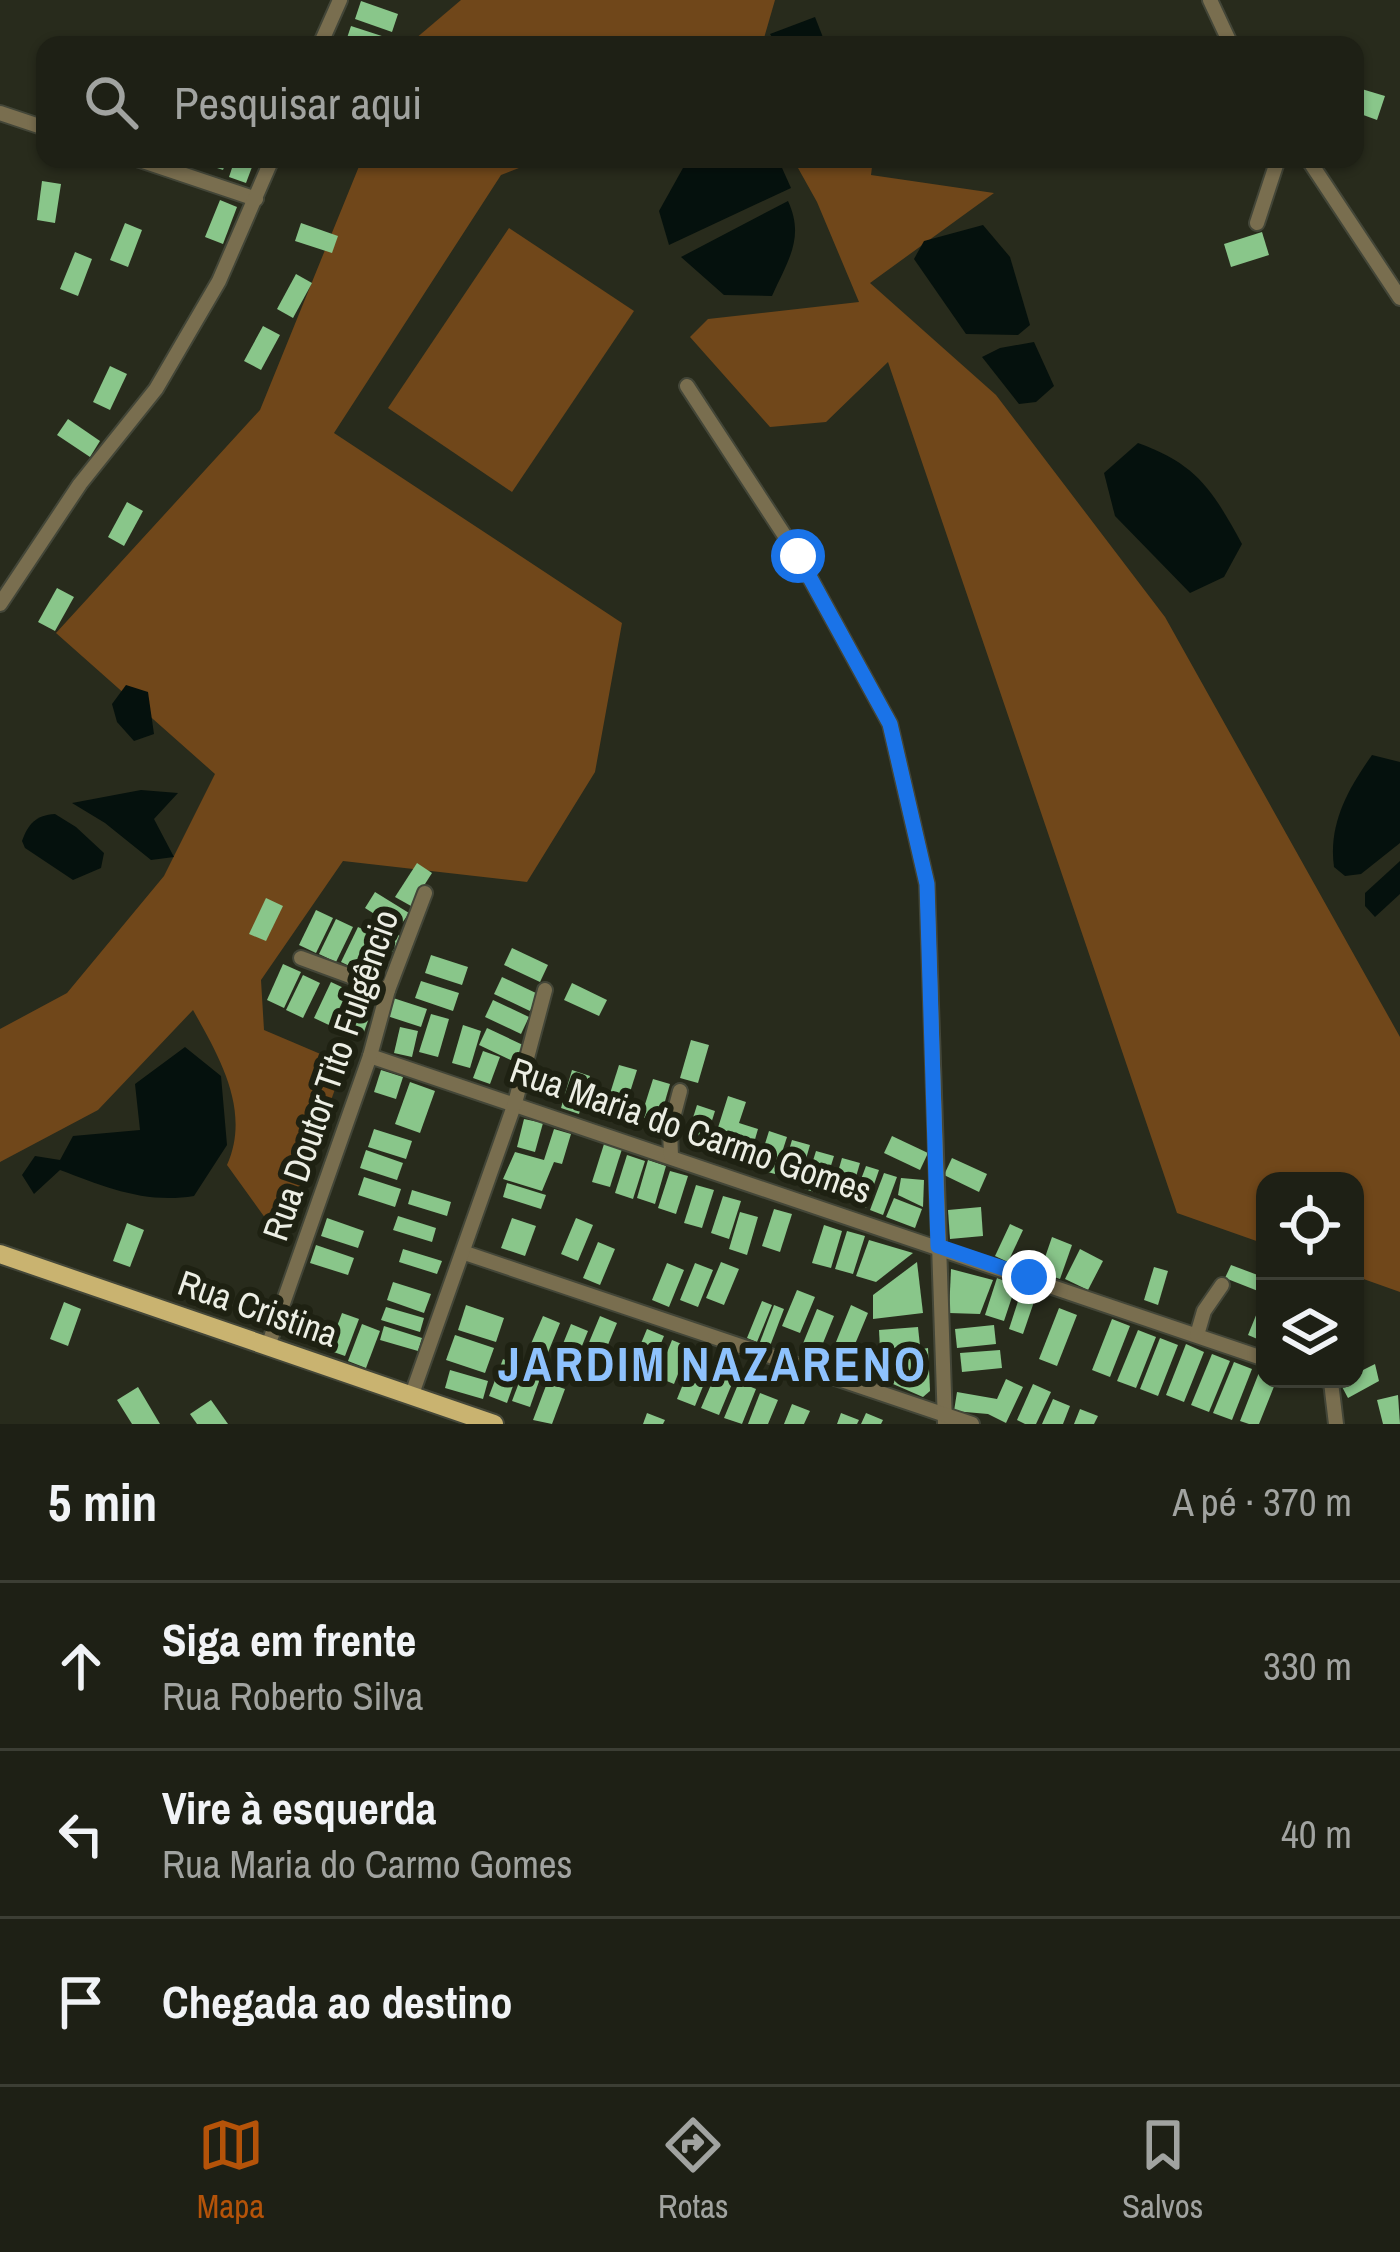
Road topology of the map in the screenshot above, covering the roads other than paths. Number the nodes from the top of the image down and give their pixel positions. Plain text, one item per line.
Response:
1 (340, 0) edge
2 (1210, 0) edge
3 (324, 36) edge
4 (1227, 36) edge
5 (0, 113) edge
6 (36, 125) edge
7 (164, 168) edge
8 (268, 168) edge
9 (1275, 168) edge
10 (1313, 168) edge
11 (256, 199) junction
12 (1257, 223) dead end
13 (1400, 298) edge
14 (687, 386) dead end
15 (0, 604) edge
16 (425, 893) dead end
17 (302, 958) dead end
18 (388, 990) junction
19 (545, 990) dead end
20 (370, 1056) junction
21 (680, 1091) dead end
22 (515, 1103) junction
23 (671, 1156) junction
24 (938, 1246) junction
25 (465, 1253) junction
26 (0, 1254) edge
27 (1222, 1285) dead end
28 (1197, 1335) junction
29 (268, 1346) junction
30 (1256, 1356) edge
31 (1329, 1388) edge
32 (411, 1397) junction
33 (944, 1419) edge
34 (494, 1424) edge
35 (972, 1424) edge
36 (1336, 1424) edge

1 - 3 street
2 - 4 street
5 - 6 street
7 - 11 street
8 - 11 street
9 - 12 street
10 - 13 street
11 - 15 street
14 - 24 street
16 - 18 street, Rua Doutor Tito Fulgêncio
17 - 18 street
18 - 20 street, Rua Doutor Tito Fulgêncio
19 - 22 street
20 - 22 street, Rua Maria do Carmo Gomes
20 - 29 street, Rua Doutor Tito Fulgêncio
21 - 23 street
22 - 23 street, Rua Maria do Carmo Gomes
22 - 25 street
23 - 24 street, Rua Maria do Carmo Gomes
24 - 28 street, Rua Maria do Carmo Gomes
24 - 33 street
25 - 32 street
25 - 33 street
26 - 29 main road, Rua Cristina
27 - 28 street
28 - 30 street, Rua Maria do Carmo Gomes
29 - 32 main road, Rua Cristina
31 - 36 street
32 - 34 main road, Rua Cristina
33 - 35 street

